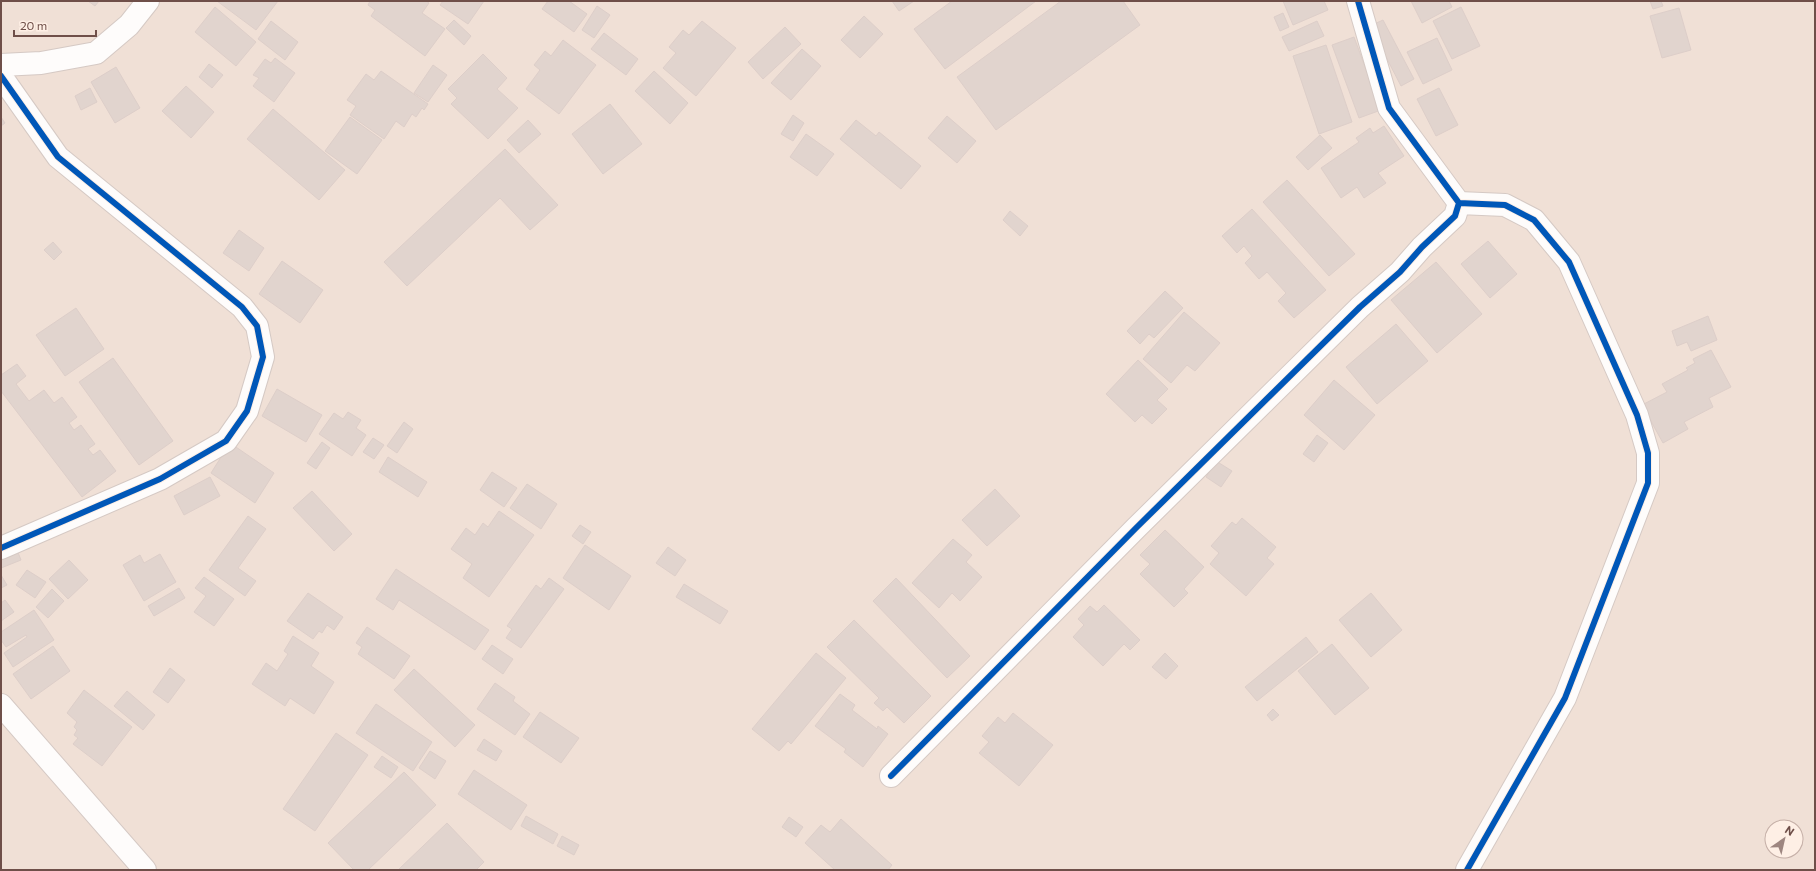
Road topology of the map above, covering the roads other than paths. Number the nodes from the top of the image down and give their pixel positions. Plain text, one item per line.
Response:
1 (148, 1) edge
2 (1358, 1) edge
3 (1, 66) edge
4 (1, 76) edge
5 (1459, 203) junction
6 (1, 548) edge
7 (1, 705) edge
8 (891, 776) dead end
9 (146, 870) edge
10 (1468, 870) edge

1 - 3 street
2 - 5 street
4 - 6 street
5 - 8 street
5 - 10 street
7 - 9 street

